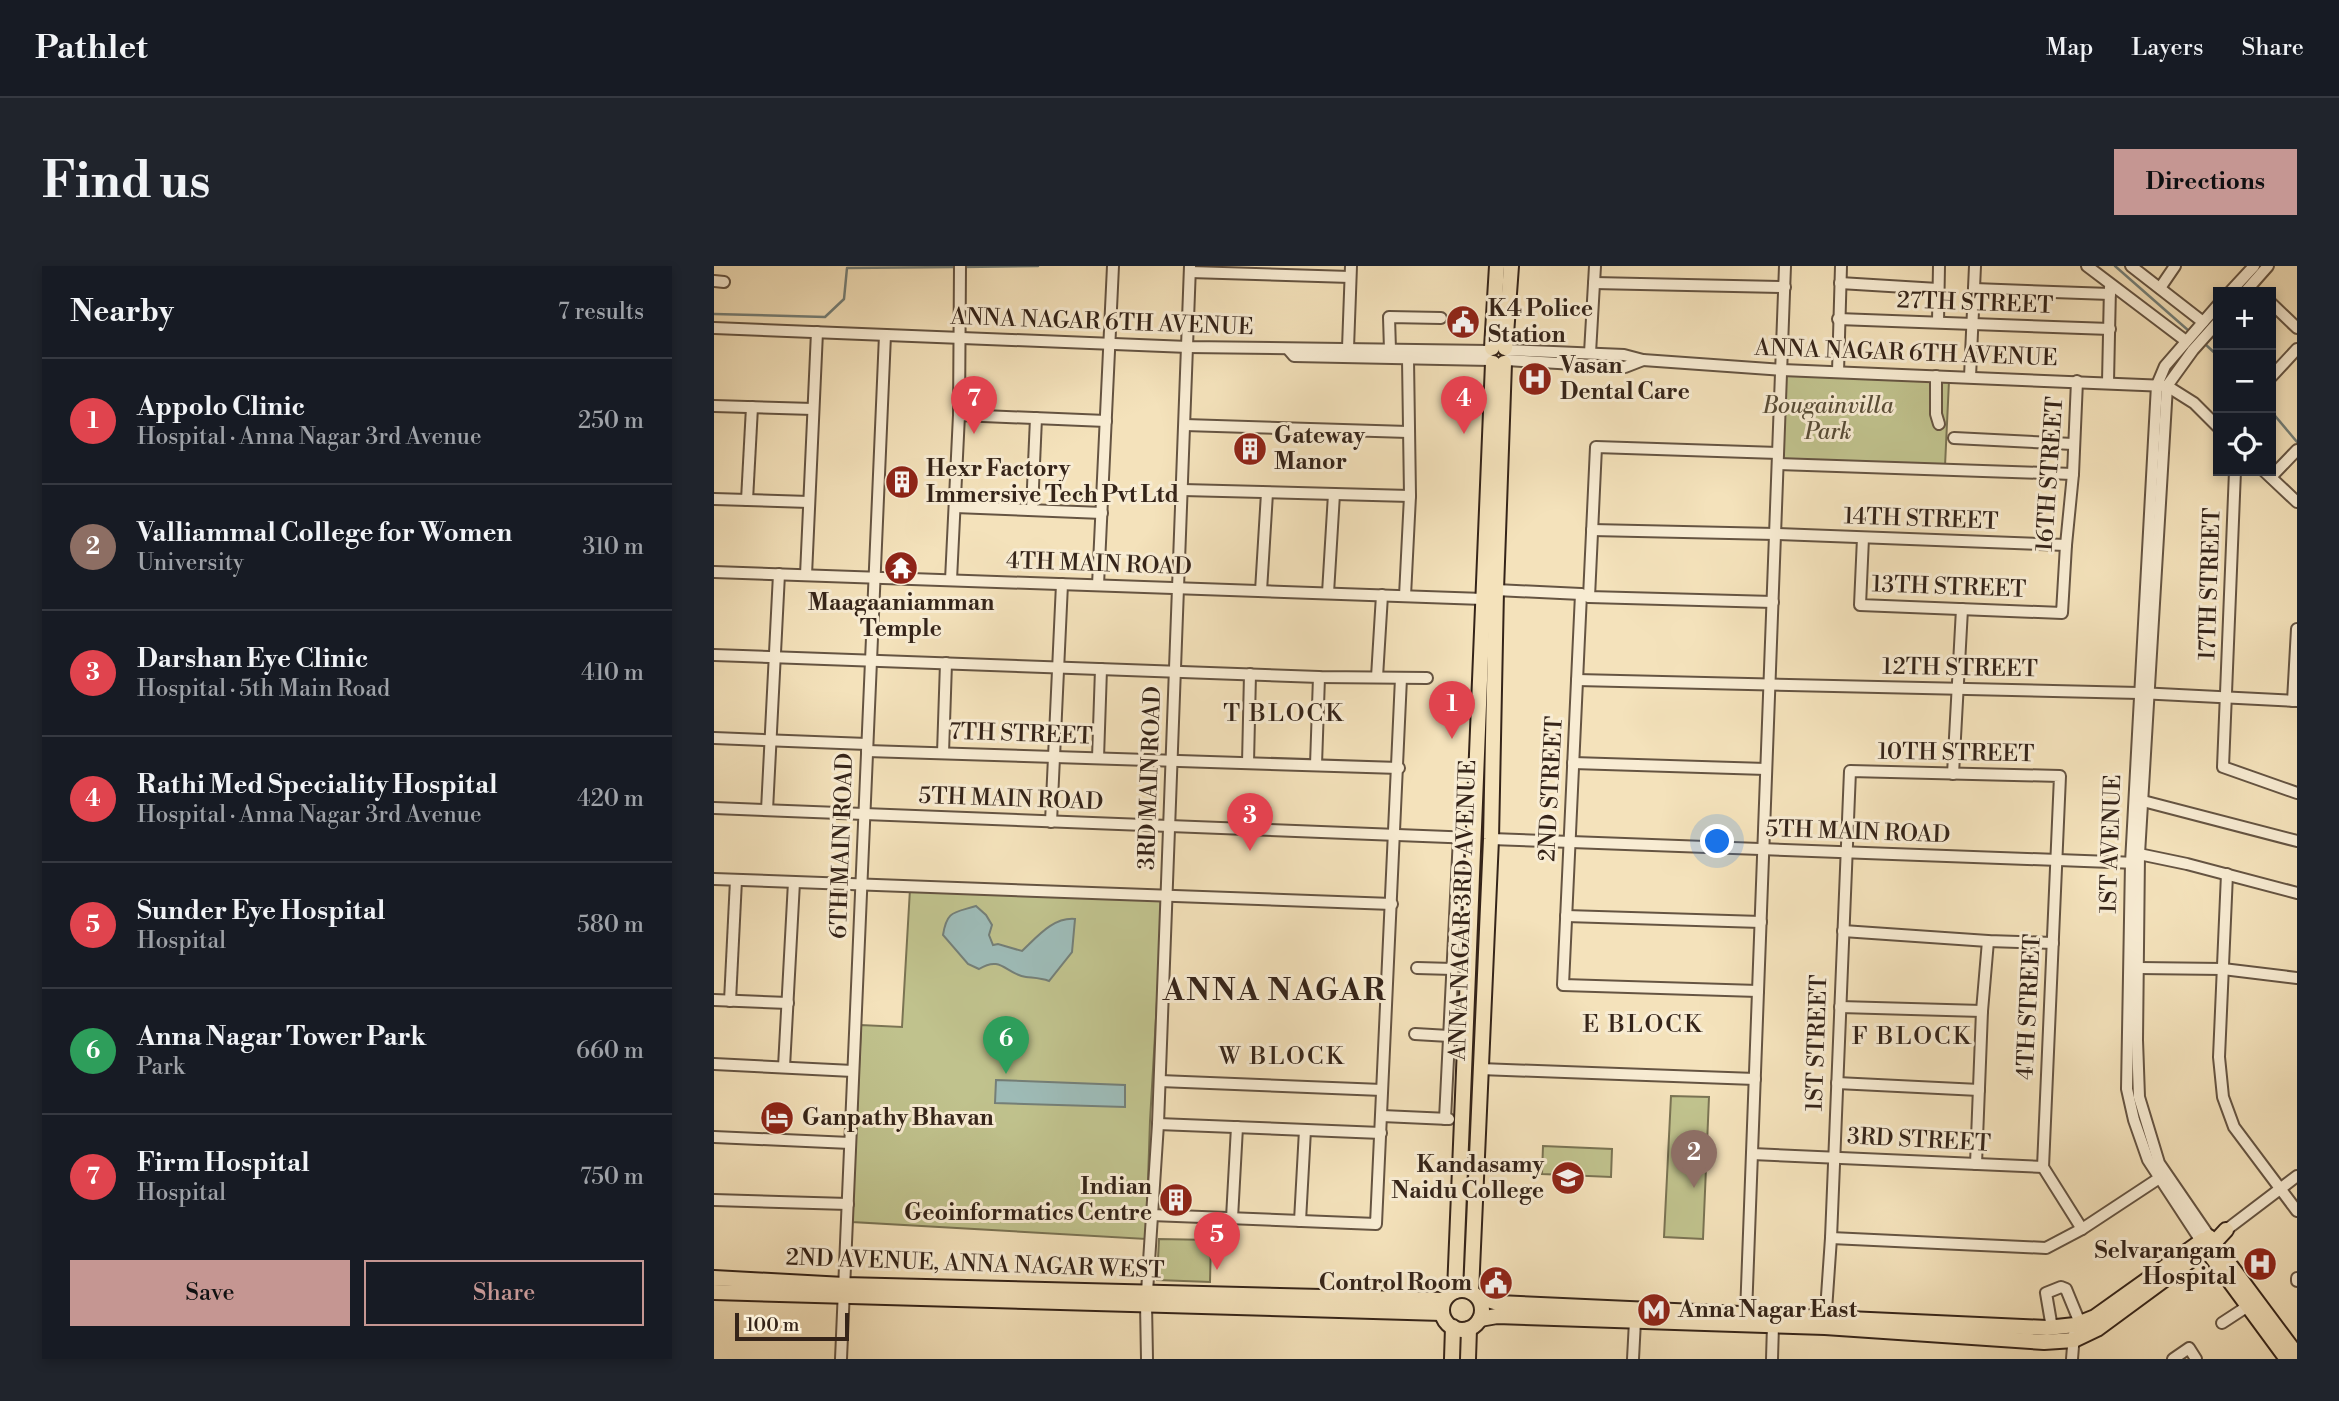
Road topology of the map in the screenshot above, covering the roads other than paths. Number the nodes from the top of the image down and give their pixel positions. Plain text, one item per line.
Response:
1 (1113, 266) edge
2 (1497, 266) edge
3 (1511, 266) edge
4 (1595, 266) edge
5 (1786, 266) edge
6 (1841, 266) edge
7 (1939, 266) edge
8 (1975, 266) edge
9 (2087, 266) edge
10 (2131, 266) edge
11 (2175, 266) edge
12 (2254, 266) edge
13 (2269, 266) edge
14 (960, 269) edge
15 (1190, 269) edge
16 (1261, 270) edge
17 (1350, 272) edge
18 (1594, 283) junction
19 (1840, 283) junction
20 (1785, 287) junction
21 (2235, 287) edge
22 (2254, 287) edge
23 (2110, 288) junction
24 (2160, 288) junction
25 (1938, 289) junction
26 (1974, 289) junction
27 (2276, 308) edge
28 (2213, 312) edge
29 (1441, 318) dead end
30 (1838, 319) junction
31 (1938, 322) junction
32 (1973, 323) junction
33 (2213, 325) edge
34 (714, 328) edge
35 (2297, 328) edge
36 (2110, 330) junction
37 (817, 332) junction
38 (885, 335) junction
39 (2196, 335) junction
40 (958, 338) junction
41 (1109, 344) junction
42 (1188, 347) junction
43 (1348, 348) junction
44 (1288, 349) junction
45 (2297, 349) edge
46 (1390, 350) junction
47 (1590, 353) junction
48 (1498, 355) junction
49 (1408, 359) junction
50 (1643, 360) junction
51 (1782, 370) junction
52 (1838, 372) junction
53 (2276, 372) edge
54 (1936, 376) junction
55 (1970, 377) junction
56 (2077, 381) junction
57 (2108, 382) junction
58 (2162, 386) junction
59 (714, 406) edge
60 (752, 407) junction
61 (813, 409) junction
62 (959, 415) junction
63 (1036, 418) junction
64 (1105, 421) junction
65 (2213, 422) edge
66 (1939, 424) dead end
67 (1185, 425) junction
68 (1408, 432) junction
69 (1954, 438) dead end
70 (2073, 444) junction
71 (2295, 452) edge
72 (1778, 459) junction
73 (2276, 467) edge
74 (2073, 474) junction
75 (2235, 476) edge
76 (2269, 476) edge
77 (1183, 490) junction
78 (1267, 493) junction
79 (1334, 495) junction
80 (1410, 496) junction
81 (714, 499) edge
82 (747, 500) junction
83 (809, 502) junction
84 (2297, 502) edge
85 (955, 506) junction
86 (1032, 510) junction
87 (1101, 513) junction
88 (1592, 530) junction
89 (1775, 534) junction
90 (1863, 538) junction
91 (2066, 545) junction
92 (714, 572) edge
93 (779, 575) junction
94 (806, 575) junction
95 (875, 578) junction
96 (951, 580) junction
97 (1062, 584) junction
98 (1098, 585) junction
99 (1179, 588) junction
100 (1496, 590) junction
101 (1261, 591) junction
102 (1328, 593) junction
103 (1382, 595) junction
104 (1585, 595) junction
105 (1405, 596) junction
106 (1483, 598) junction
107 (1773, 602) junction
108 (1962, 609) junction
109 (2062, 612) joint
110 (2297, 629) edge
111 (714, 655) edge
112 (774, 657) junction
113 (870, 660) junction
114 (946, 663) junction
115 (1057, 667) junction
116 (1101, 669) junction
117 (1175, 671) junction
118 (1250, 674) junction
119 (1318, 677) junction
120 (1377, 677) junction
121 (1401, 678) junction
122 (1427, 678) dead end
123 (1577, 680) junction
124 (1770, 685) junction
125 (1958, 690) junction
126 (2144, 693) junction
127 (2226, 699) junction
128 (2295, 701) edge
129 (714, 738) edge
130 (770, 740) junction
131 (867, 747) junction
132 (943, 753) junction
133 (1055, 757) junction
134 (1098, 758) junction
135 (1172, 760) junction
136 (1248, 763) junction
137 (1573, 763) junction
138 (1316, 765) junction
139 (1399, 768) junction
140 (1766, 769) junction
141 (1850, 771) joint
142 (1952, 774) junction
143 (2060, 776) joint
144 (2297, 793) edge
145 (2143, 801) junction
146 (714, 808) edge
147 (766, 810) junction
148 (864, 814) junction
149 (1051, 821) junction
150 (1170, 826) junction
151 (1395, 835) junction
152 (1466, 838) junction
153 (1491, 839) junction
154 (2297, 841) edge
155 (1570, 842) junction
156 (1763, 850) junction
157 (1846, 853) junction
158 (2137, 860) junction
159 (2057, 861) junction
160 (2227, 874) junction
161 (714, 879) edge
162 (737, 880) junction
163 (794, 882) junction
164 (861, 885) junction
165 (2297, 892) edge
166 (1167, 896) junction
167 (1392, 904) junction
168 (1566, 916) junction
169 (1761, 922) junction
170 (1843, 931) junction
171 (1988, 941) junction
172 (2053, 943) junction
173 (1418, 968) dead end
174 (2139, 968) junction
175 (1452, 969) junction
176 (2223, 969) junction
177 (2297, 978) edge
178 (1758, 991) junction
179 (714, 1000) edge
180 (730, 1001) junction
181 (788, 1003) junction
182 (1840, 1007) junction
183 (1982, 1011) junction
184 (1415, 1034) dead end
185 (1449, 1036) junction
186 (714, 1064) edge
187 (784, 1068) junction
188 (1480, 1069) junction
189 (853, 1071) junction
190 (1755, 1079) junction
191 (1160, 1081) junction
192 (1837, 1083) junction
193 (1382, 1090) junction
194 (1979, 1090) junction
195 (1382, 1115) junction
196 (1445, 1119) junction
197 (1461, 1120) junction
198 (1158, 1124) junction
199 (1237, 1127) junction
200 (1305, 1130) junction
201 (1381, 1133) junction
202 (714, 1137) edge
203 (850, 1143) junction
204 (1752, 1154) junction
205 (1834, 1157) junction
206 (1976, 1164) junction
207 (2043, 1167) junction
208 (2162, 1176) junction
209 (2297, 1176) edge
210 (2280, 1188) junction
211 (714, 1200) edge
212 (848, 1204) junction
213 (2297, 1212) edge
214 (1151, 1215) junction
215 (1232, 1218) junction
216 (1300, 1221) junction
217 (2082, 1229) junction
218 (2227, 1230) joint
219 (1831, 1238) junction
220 (2207, 1243) junction
221 (714, 1278) edge
222 (844, 1290) junction
223 (714, 1292) edge
224 (1475, 1294) junction
225 (1147, 1297) junction
226 (1447, 1301) junction
227 (2248, 1306) junction
228 (1746, 1314) junction
229 (1480, 1319) junction
230 (1635, 1321) junction
231 (1825, 1322) junction
232 (2078, 1324) junction
233 (2222, 1324) dead end
234 (1773, 1325) junction
235 (2052, 1328) junction
236 (1452, 1332) junction
237 (1469, 1333) junction
238 (2074, 1340) junction
239 (2297, 1355) edge
240 (841, 1359) edge
241 (1147, 1359) edge
242 (1452, 1359) edge
243 (1468, 1359) edge
244 (1633, 1359) edge
245 (1772, 1359) edge
246 (2072, 1359) edge
247 (2173, 1359) edge
248 (2196, 1359) edge
249 (2287, 1359) edge

1 - 41 street
2 - 48 main road, ANNA NAGAR 3RD AVENUE
3 - 48 main road, ANNA NAGAR 3RD AVENUE
4 - 18 street
5 - 20 street
6 - 19 street
7 - 25 street
8 - 26 street
9 - 23 street
10 - 24 street
11 - 24 street
12 - 21 street
13 - 22 street
14 - 40 street
15 - 16 street
15 - 42 street, 3RD MAIN ROAD
16 - 17 street
17 - 43 street
18 - 20 street
18 - 47 street
19 - 25 street
19 - 30 street
20 - 51 street
23 - 26 street
23 - 36 street
23 - 39 street
24 - 39 street
25 - 31 street
26 - 32 street
27 - 35 street
28 - 39 street
29 - 46 street
30 - 31 street, 27TH STREET
30 - 52 street
31 - 32 street, 27TH STREET
32 - 36 street, 27TH STREET
32 - 55 street
33 - 39 street
34 - 37 street, ANNA NAGAR 6TH AVENUE
36 - 57 street
37 - 38 street, ANNA NAGAR 6TH AVENUE
37 - 61 street
38 - 40 street, ANNA NAGAR 6TH AVENUE
38 - 95 street, 6TH MAIN ROAD
39 - 58 street
40 - 41 street, ANNA NAGAR 6TH AVENUE
40 - 62 street
41 - 42 street, ANNA NAGAR 6TH AVENUE
41 - 64 street
42 - 44 street, ANNA NAGAR 6TH AVENUE
42 - 67 street, 3RD MAIN ROAD
43 - 44 street, ANNA NAGAR 6TH AVENUE
43 - 46 street, ANNA NAGAR 6TH AVENUE
44 - 49 street
45 - 53 street
46 - 48 street, ANNA NAGAR 6TH AVENUE
47 - 48 street, ANNA NAGAR 6TH AVENUE
47 - 50 street, ANNA NAGAR 6TH AVENUE
48 - 49 street
48 - 50 street, ANNA NAGAR 6TH AVENUE
48 - 100 main road, ANNA NAGAR 3RD AVENUE
48 - 106 main road, ANNA NAGAR 3RD AVENUE
49 - 68 street
50 - 51 street, ANNA NAGAR 6TH AVENUE
51 - 52 street, ANNA NAGAR 6TH AVENUE
51 - 72 street
52 - 54 street, ANNA NAGAR 6TH AVENUE
54 - 55 street, ANNA NAGAR 6TH AVENUE
54 - 66 street
55 - 56 street, ANNA NAGAR 6TH AVENUE
56 - 57 street, ANNA NAGAR 6TH AVENUE
56 - 70 street, 16TH STREET
57 - 58 street, ANNA NAGAR 6TH AVENUE
58 - 65 street
58 - 126 street, 1ST AVENUE
59 - 60 street
60 - 61 street
60 - 82 street
61 - 83 street
62 - 63 street
62 - 85 street
63 - 64 street
63 - 86 street
64 - 87 street
67 - 68 street
67 - 77 street, 3RD MAIN ROAD
68 - 80 street
69 - 70 street
70 - 74 street, 16TH STREET
71 - 73 street
72 - 74 street
72 - 88 street
72 - 89 street
74 - 91 street, 16TH STREET
75 - 127 street, 17TH STREET
76 - 84 street
77 - 78 street
77 - 99 street, 3RD MAIN ROAD
78 - 79 street
78 - 101 street
79 - 80 street
79 - 102 street
80 - 105 street
81 - 82 street
82 - 83 street
83 - 94 street
85 - 86 street
85 - 96 street
86 - 87 street
87 - 98 street
88 - 89 street, 14TH STREET
88 - 104 street
89 - 90 street, 14TH STREET
89 - 107 street
90 - 91 street, 14TH STREET
90 - 108 street, 13TH STREET
91 - 109 street, 16TH STREET
92 - 93 street, 4TH MAIN ROAD
93 - 94 street, 4TH MAIN ROAD
93 - 112 street
94 - 95 street, 4TH MAIN ROAD
95 - 96 street, 4TH MAIN ROAD
95 - 113 street, 6TH MAIN ROAD
96 - 97 street, 4TH MAIN ROAD
97 - 98 street, 4TH MAIN ROAD
97 - 115 street
98 - 99 street, 4TH MAIN ROAD
99 - 101 street, 4TH MAIN ROAD
99 - 117 street, 3RD MAIN ROAD
100 - 104 street
100 - 153 main road, ANNA NAGAR 3RD AVENUE
101 - 102 street, 4TH MAIN ROAD
102 - 103 street, 4TH MAIN ROAD
103 - 105 street, 4TH MAIN ROAD
103 - 120 street
104 - 107 street
104 - 123 street, 2ND STREET
105 - 106 street, 4TH MAIN ROAD
106 - 152 main road, ANNA NAGAR 3RD AVENUE
107 - 124 street
108 - 109 street, 13TH STREET
108 - 125 street
110 - 128 street
111 - 112 street
112 - 113 street
112 - 130 street
113 - 114 street
113 - 131 street, 6TH MAIN ROAD
114 - 115 street
114 - 132 street
115 - 116 street
115 - 133 street
116 - 117 street
116 - 134 street
117 - 118 street
117 - 135 street, 3RD MAIN ROAD
118 - 119 street
118 - 136 street
119 - 120 street
119 - 138 street
120 - 121 street
121 - 122 street
121 - 139 street
123 - 124 street, 12TH STREET
123 - 137 street, 2ND STREET
124 - 125 street, 12TH STREET
124 - 140 street
125 - 126 street, 12TH STREET
125 - 142 street
126 - 127 street, 12TH STREET
126 - 145 street, 1ST AVENUE
126 - 158 street, 1ST AVENUE
127 - 128 street, 12TH STREET
127 - 144 street, 17TH STREET
129 - 130 street, 7TH STREET
130 - 131 street, 7TH STREET
130 - 147 street
131 - 132 street, 7TH STREET
131 - 148 street, 6TH MAIN ROAD
132 - 133 street, 7TH STREET
133 - 134 street, 7TH STREET
133 - 149 street
134 - 135 street, 7TH STREET
135 - 136 street, 7TH STREET
135 - 150 street, 3RD MAIN ROAD
136 - 138 street, 7TH STREET
137 - 140 street
137 - 155 street, 2ND STREET
138 - 139 street, 7TH STREET
139 - 151 street
140 - 156 street
141 - 142 street, 10TH STREET
141 - 157 street, 1ST STREET
142 - 143 street, 10TH STREET
143 - 159 street, 4TH STREET
145 - 154 street
145 - 158 street, 1ST AVENUE
146 - 147 street, 5TH MAIN ROAD
147 - 148 street, 5TH MAIN ROAD
148 - 149 street, 5TH MAIN ROAD
148 - 164 street, 6TH MAIN ROAD
149 - 150 street, 5TH MAIN ROAD
150 - 151 street, 5TH MAIN ROAD
150 - 166 street, 3RD MAIN ROAD
151 - 152 street, 5TH MAIN ROAD
151 - 167 street
152 - 175 street
152 - 197 main road, ANNA NAGAR 3RD AVENUE
153 - 155 street, 5TH MAIN ROAD
153 - 188 main road, ANNA NAGAR 3RD AVENUE
155 - 156 street, 5TH MAIN ROAD
155 - 168 street, 2ND STREET
156 - 157 street, 5TH MAIN ROAD
156 - 169 street
157 - 159 street, 5TH MAIN ROAD
157 - 170 street, 1ST STREET
158 - 159 street, 5TH MAIN ROAD
158 - 160 street, 5TH MAIN ROAD
158 - 174 street, 1ST AVENUE
158 - 208 street, 1ST AVENUE
159 - 172 street, 4TH STREET
160 - 165 street, 5TH MAIN ROAD
160 - 176 street
161 - 162 street
162 - 163 street
162 - 180 street
163 - 164 street
163 - 181 street
164 - 166 street
164 - 189 street, 6TH MAIN ROAD
166 - 167 street
166 - 191 street, 3RD MAIN ROAD
167 - 193 street
168 - 169 street
168 - 178 street, 2ND STREET
169 - 178 street
170 - 171 street
170 - 182 street, 1ST STREET
171 - 172 street
171 - 183 street
172 - 207 street, 4TH STREET
173 - 175 street
174 - 176 street
174 - 208 street, 1ST AVENUE
175 - 185 street
176 - 177 street
176 - 210 street
178 - 190 street
179 - 180 street
180 - 181 street
181 - 187 street
182 - 183 street
182 - 192 street, 1ST STREET
183 - 194 street
184 - 185 street
185 - 196 street
186 - 187 street
187 - 189 street
188 - 190 street
188 - 224 main road, ANNA NAGAR 3RD AVENUE
189 - 203 street, 6TH MAIN ROAD
190 - 204 street
191 - 193 street
191 - 198 street, 3RD MAIN ROAD
192 - 194 street
192 - 205 street, 1ST STREET
193 - 195 street
194 - 206 street
195 - 196 street
195 - 201 street
196 - 197 street
197 - 226 main road, ANNA NAGAR 3RD AVENUE
198 - 199 street
198 - 214 street, 3RD MAIN ROAD
199 - 200 street
199 - 215 street
200 - 201 street
200 - 216 street
201 - 216 street
202 - 203 street
203 - 212 street, 6TH MAIN ROAD
204 - 205 street, 3RD STREET
204 - 228 street
205 - 206 street, 3RD STREET
205 - 219 street, 1ST STREET
206 - 207 street, 3RD STREET
207 - 217 street
208 - 217 street
208 - 220 street, 1ST AVENUE
209 - 210 street
210 - 213 street
210 - 218 street
211 - 212 street
212 - 222 street, 6TH MAIN ROAD
214 - 215 street
214 - 225 street, 3RD MAIN ROAD
215 - 216 street
217 - 219 street
218 - 220 main road
219 - 231 street, 1ST STREET
220 - 227 main road, 1ST AVENUE
220 - 232 main road
220 - 238 main road
220 - 239 main road, 1ST AVENUE
221 - 222 main road, 2ND AVENUE, ANNA NAGAR WEST
222 - 223 main road, 2ND AVENUE, ANNA NAGAR WEST
222 - 225 main road, 2ND AVENUE, ANNA NAGAR WEST
222 - 240 street, 6TH MAIN ROAD
224 - 226 main road
224 - 228 main road
224 - 229 main road
225 - 226 main road, 2ND AVENUE, ANNA NAGAR WEST
225 - 241 street, 3RD MAIN ROAD
226 - 236 main road
227 - 233 street
227 - 249 main road, 1ST AVENUE
228 - 231 main road
229 - 230 main road
229 - 237 main road
230 - 234 main road
230 - 244 street
231 - 234 main road
231 - 235 main road
231 - 238 main road
232 - 235 main road
232 - 235 street
232 - 238 street
234 - 245 street
236 - 237 main road
236 - 242 main road
237 - 243 main road
238 - 246 street
247 - 248 street

